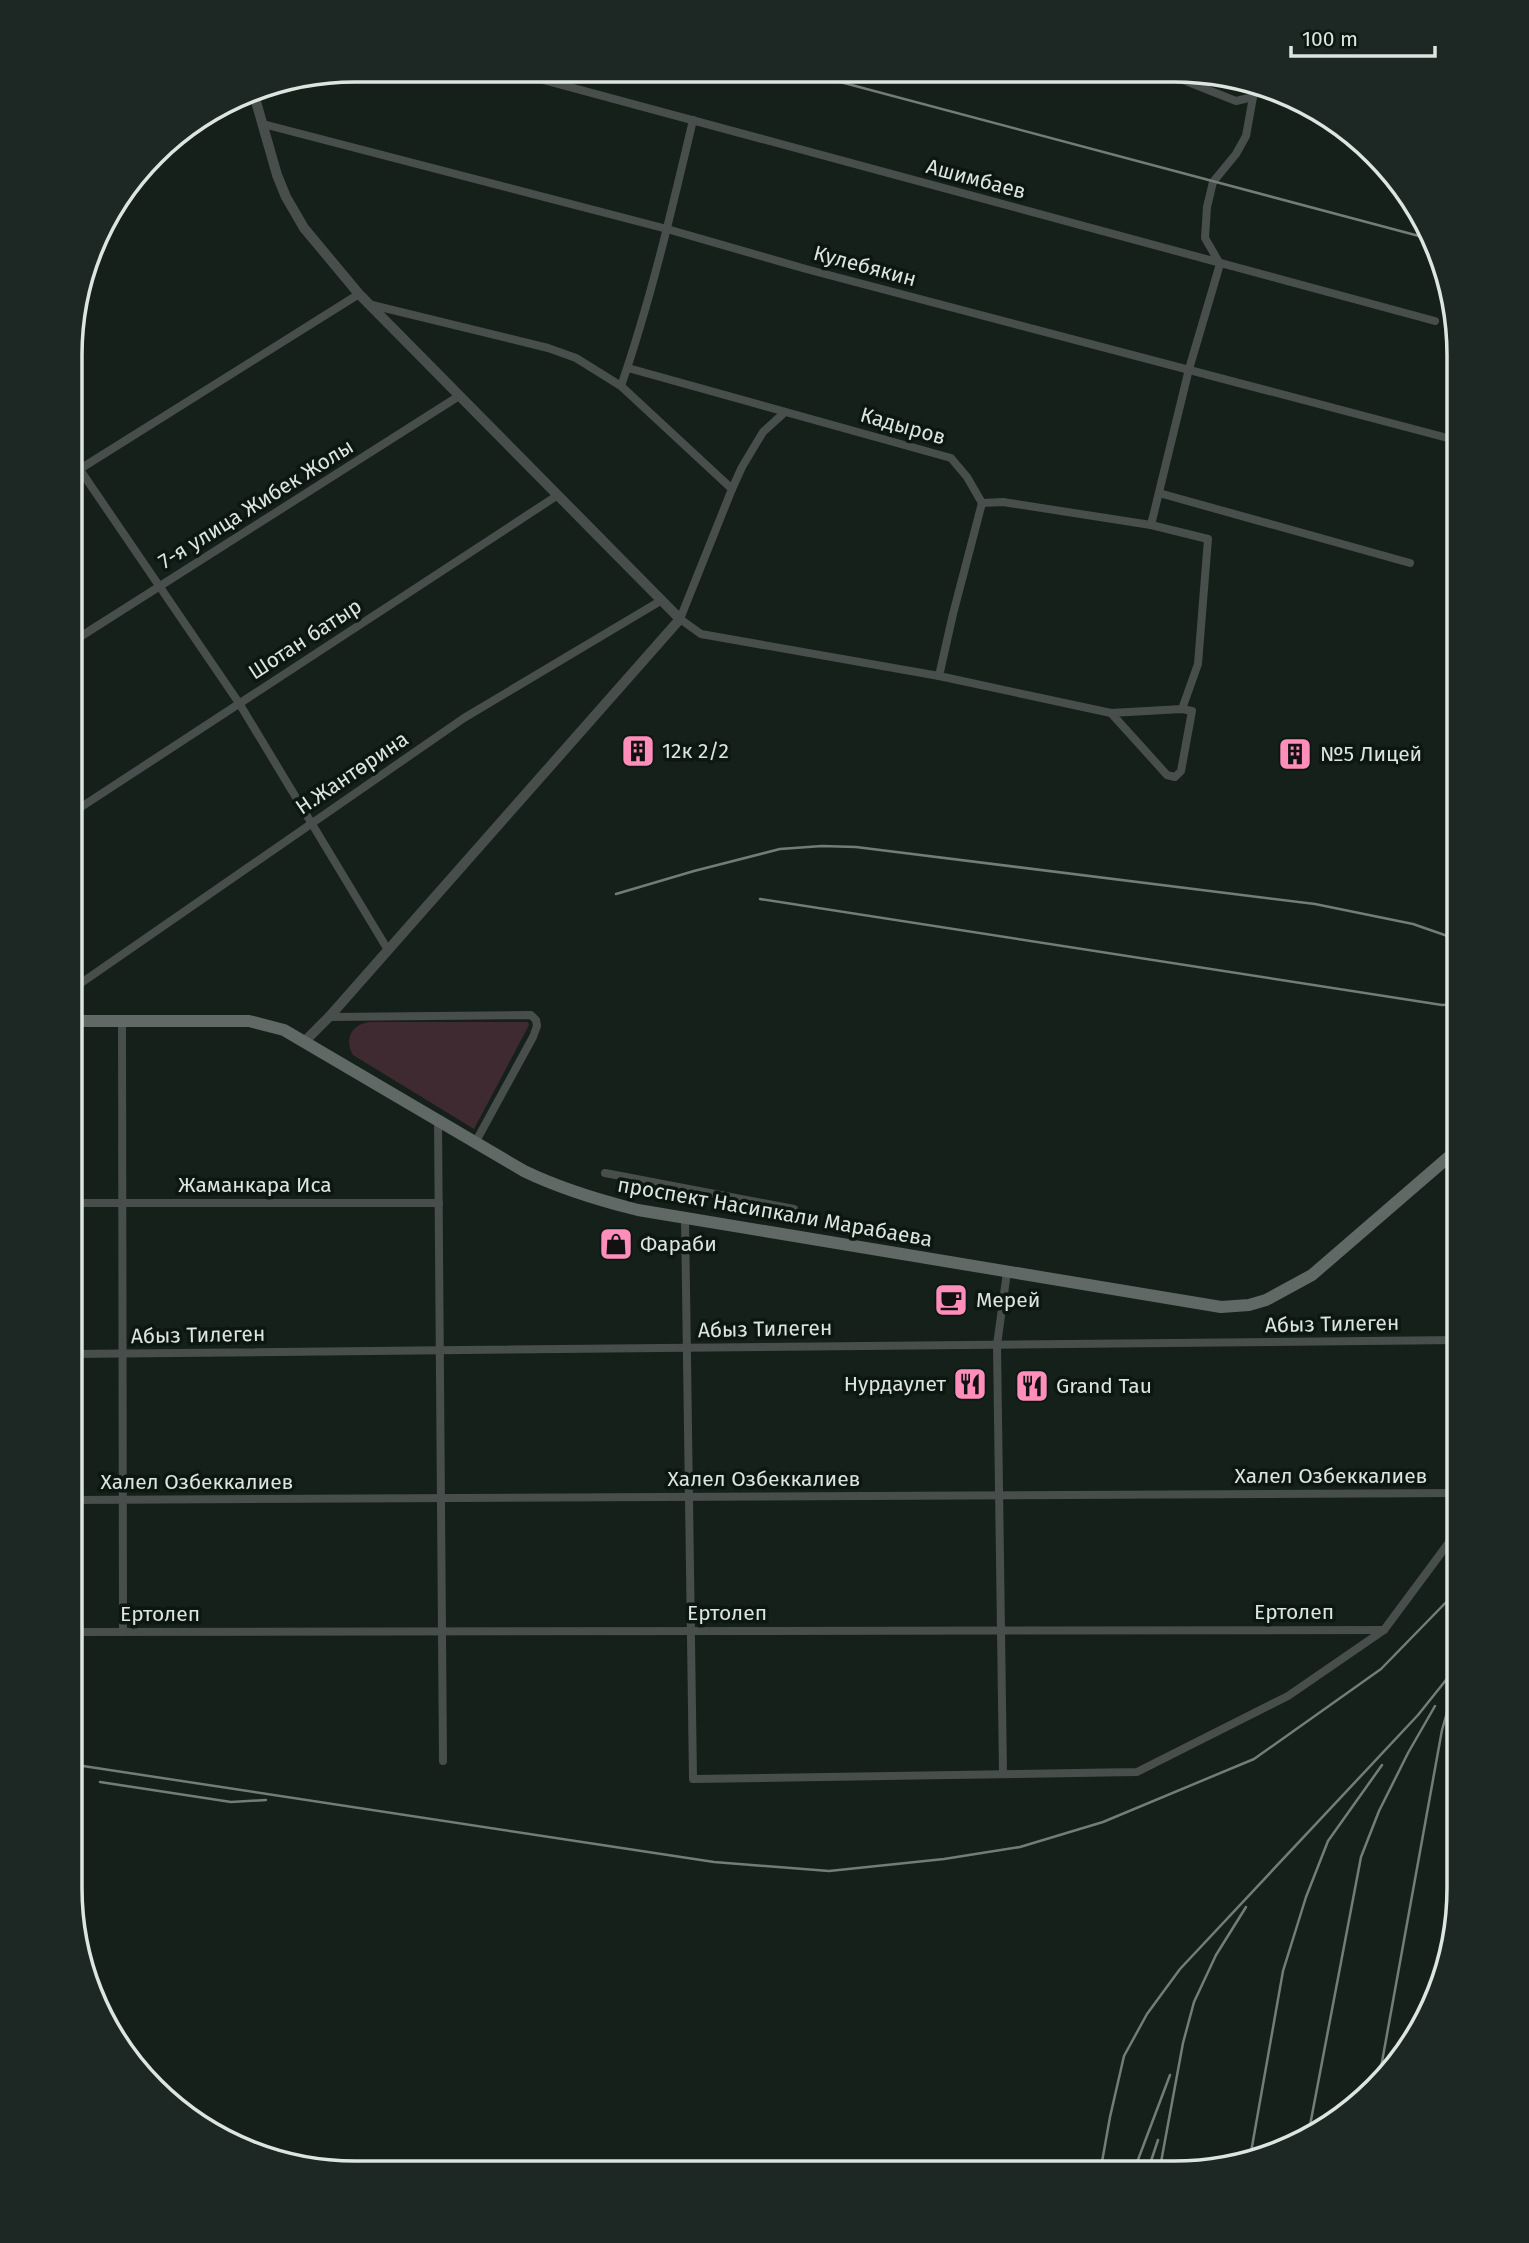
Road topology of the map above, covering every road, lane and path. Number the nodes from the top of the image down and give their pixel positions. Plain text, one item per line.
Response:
1 (549, 82) edge
2 (1190, 83) edge
3 (1253, 97) joint
4 (256, 101) edge
5 (693, 120) junction
6 (263, 124) junction
7 (667, 229) junction
8 (1220, 264) junction
9 (359, 294) junction
10 (368, 304) junction
11 (1435, 321) dead end
12 (628, 368) junction
13 (1189, 369) junction
14 (621, 386) junction
15 (459, 396) junction
16 (785, 412) junction
17 (1447, 438) edge
18 (82, 468) edge
19 (82, 480) edge
20 (732, 489) junction
21 (1159, 493) junction
22 (558, 495) junction
23 (982, 503) junction
24 (1151, 526) junction
25 (1410, 563) dead end
26 (161, 585) junction
27 (662, 600) junction
28 (680, 619) junction
29 (82, 636) edge
30 (939, 676) junction
31 (239, 703) junction
32 (1182, 709) junction
33 (1111, 713) junction
34 (82, 806) edge
35 (310, 823) junction
36 (388, 950) junction
37 (82, 982) edge
38 (329, 1017) junction
39 (82, 1021) edge
40 (122, 1022) junction
41 (305, 1041) junction
42 (438, 1120) junction
43 (475, 1143) junction
44 (1447, 1158) edge
45 (605, 1173) dead end
46 (122, 1202) junction
47 (82, 1203) edge
48 (439, 1203) junction
49 (794, 1209) dead end
50 (685, 1218) junction
51 (1007, 1272) junction
52 (1447, 1340) edge
53 (997, 1345) junction
54 (687, 1348) junction
55 (440, 1350) junction
56 (122, 1353) junction
57 (82, 1354) edge
58 (1447, 1493) edge
59 (999, 1496) junction
60 (689, 1497) junction
61 (440, 1498) junction
62 (82, 1500) edge
63 (123, 1500) junction
64 (1447, 1544) edge
65 (1001, 1630) junction
66 (1384, 1630) junction
67 (440, 1631) junction
68 (691, 1631) junction
69 (82, 1632) edge
70 (123, 1632) junction
71 (443, 1761) dead end
72 (1003, 1774) junction

1 - 5 street, Ашимбаев
2 - 3 street
3 - 8 street
4 - 6 street
5 - 7 street
5 - 8 street, Ашимбаев
6 - 7 street, Кулебякин
6 - 9 street
7 - 12 street
7 - 13 street, Кулебякин
8 - 11 street, Ашимбаев
8 - 13 street
9 - 10 street
9 - 18 street
10 - 14 street
10 - 15 street
12 - 14 street
12 - 16 street, Кадыров
13 - 17 street, Кулебякин
13 - 21 street
14 - 20 street
15 - 22 street
15 - 26 street, 7-я улица Жибек Жолы
16 - 20 street
16 - 23 street, Кадыров
19 - 26 street
20 - 28 street
21 - 24 street
21 - 25 street
22 - 27 street
22 - 31 street, Шотан батыр
23 - 24 street
23 - 30 street
24 - 32 street
26 - 29 street, 7-я улица Жибек Жолы
26 - 31 street
27 - 28 street
27 - 35 street, Н.Жантөрина
28 - 30 street
28 - 36 street
30 - 33 street
31 - 34 street, Шотан батыр
31 - 35 street
32 - 33 street
32 - 33 street
35 - 36 street
35 - 37 street, Н.Жантөрина
36 - 38 street
38 - 41 street
38 - 43 street
39 - 40 main road, проспект Насипкали Марабаева
40 - 41 main road, проспект Насипкали Марабаева
40 - 46 street
41 - 42 main road, проспект Насипкали Марабаева
42 - 43 main road, проспект Насипкали Марабаева
42 - 48 street
43 - 50 main road, проспект Насипкали Марабаева
44 - 51 main road, проспект Насипкали Марабаева
45 - 49 street
46 - 47 street, Жаманкара Иса
46 - 48 street, Жаманкара Иса
46 - 56 street
48 - 55 street
50 - 51 main road, проспект Насипкали Марабаева
50 - 54 street
51 - 53 street
52 - 53 street, Абыз Тилеген
53 - 54 street, Абыз Тилеген
53 - 59 street
54 - 55 street, Абыз Тилеген
54 - 60 street
55 - 56 street, Абыз Тилеген
55 - 61 street
56 - 57 street, Абыз Тилеген
56 - 63 street
58 - 59 street, Халел Озбеккалиев
59 - 60 street, Халел Озбеккалиев
59 - 65 street
60 - 61 street, Халел Озбеккалиев
60 - 68 street
61 - 63 street, Халел Озбеккалиев
61 - 67 street
62 - 63 street, Халел Озбеккалиев
63 - 70 street
64 - 66 street
65 - 66 street, Ертолеп
65 - 68 street, Ертолеп
65 - 72 street
66 - 72 street
67 - 68 street, Ертолеп
67 - 70 street, Ертолеп
67 - 71 street
68 - 72 street
69 - 70 street, Ертолеп

